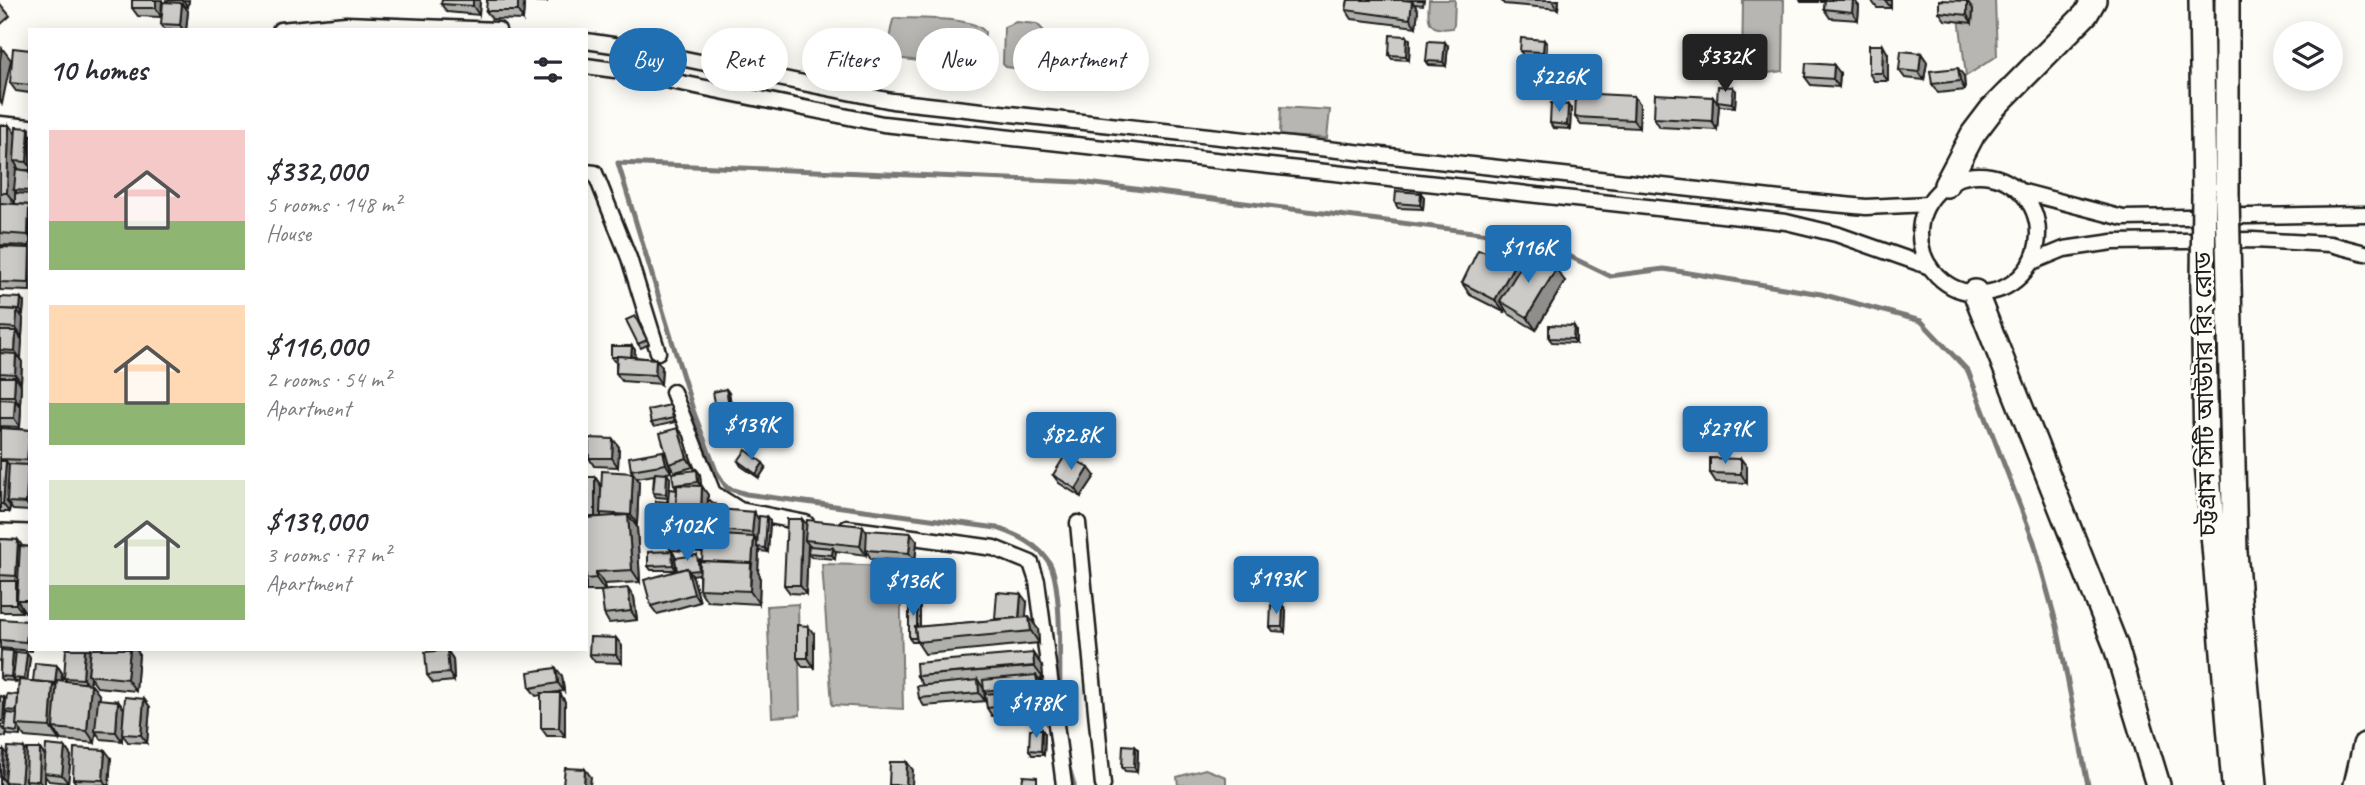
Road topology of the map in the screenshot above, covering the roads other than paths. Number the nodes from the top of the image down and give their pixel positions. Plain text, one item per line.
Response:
1 (2094, 0) edge
2 (2201, 0) edge
3 (2227, 0) edge
4 (302, 28) edge
5 (447, 28) edge
6 (588, 41) edge
7 (588, 66) edge
8 (0, 124) edge
9 (28, 127) edge
10 (588, 173) edge
11 (1945, 185) junction
12 (2019, 191) junction
13 (1928, 204) junction
14 (2365, 214) edge
15 (2365, 253) edge
16 (2030, 263) junction
17 (1930, 267) junction
18 (1975, 292) junction
19 (658, 352) dead end
20 (673, 391) dead end
21 (0, 514) edge
22 (28, 516) edge
23 (1078, 523) dead end
24 (2365, 745) edge
25 (1064, 785) edge
26 (1103, 785) edge
27 (2158, 785) edge
28 (2234, 785) edge
29 (2255, 785) edge
30 (2356, 785) edge

1 - 11 main road
2 - 28 main road, bridge
3 - 29 main road, চট্টগ্রাম সিটি আউটার রিং রোড, bridge
4 - 5 street
6 - 13 street
7 - 17 street
8 - 9 street
10 - 19 street
11 - 12 street
11 - 13 street
12 - 14 street
12 - 16 street
13 - 17 street
15 - 16 street
16 - 18 street
17 - 18 street
18 - 27 main road
20 - 25 street
21 - 22 street
23 - 26 street
24 - 30 main road

